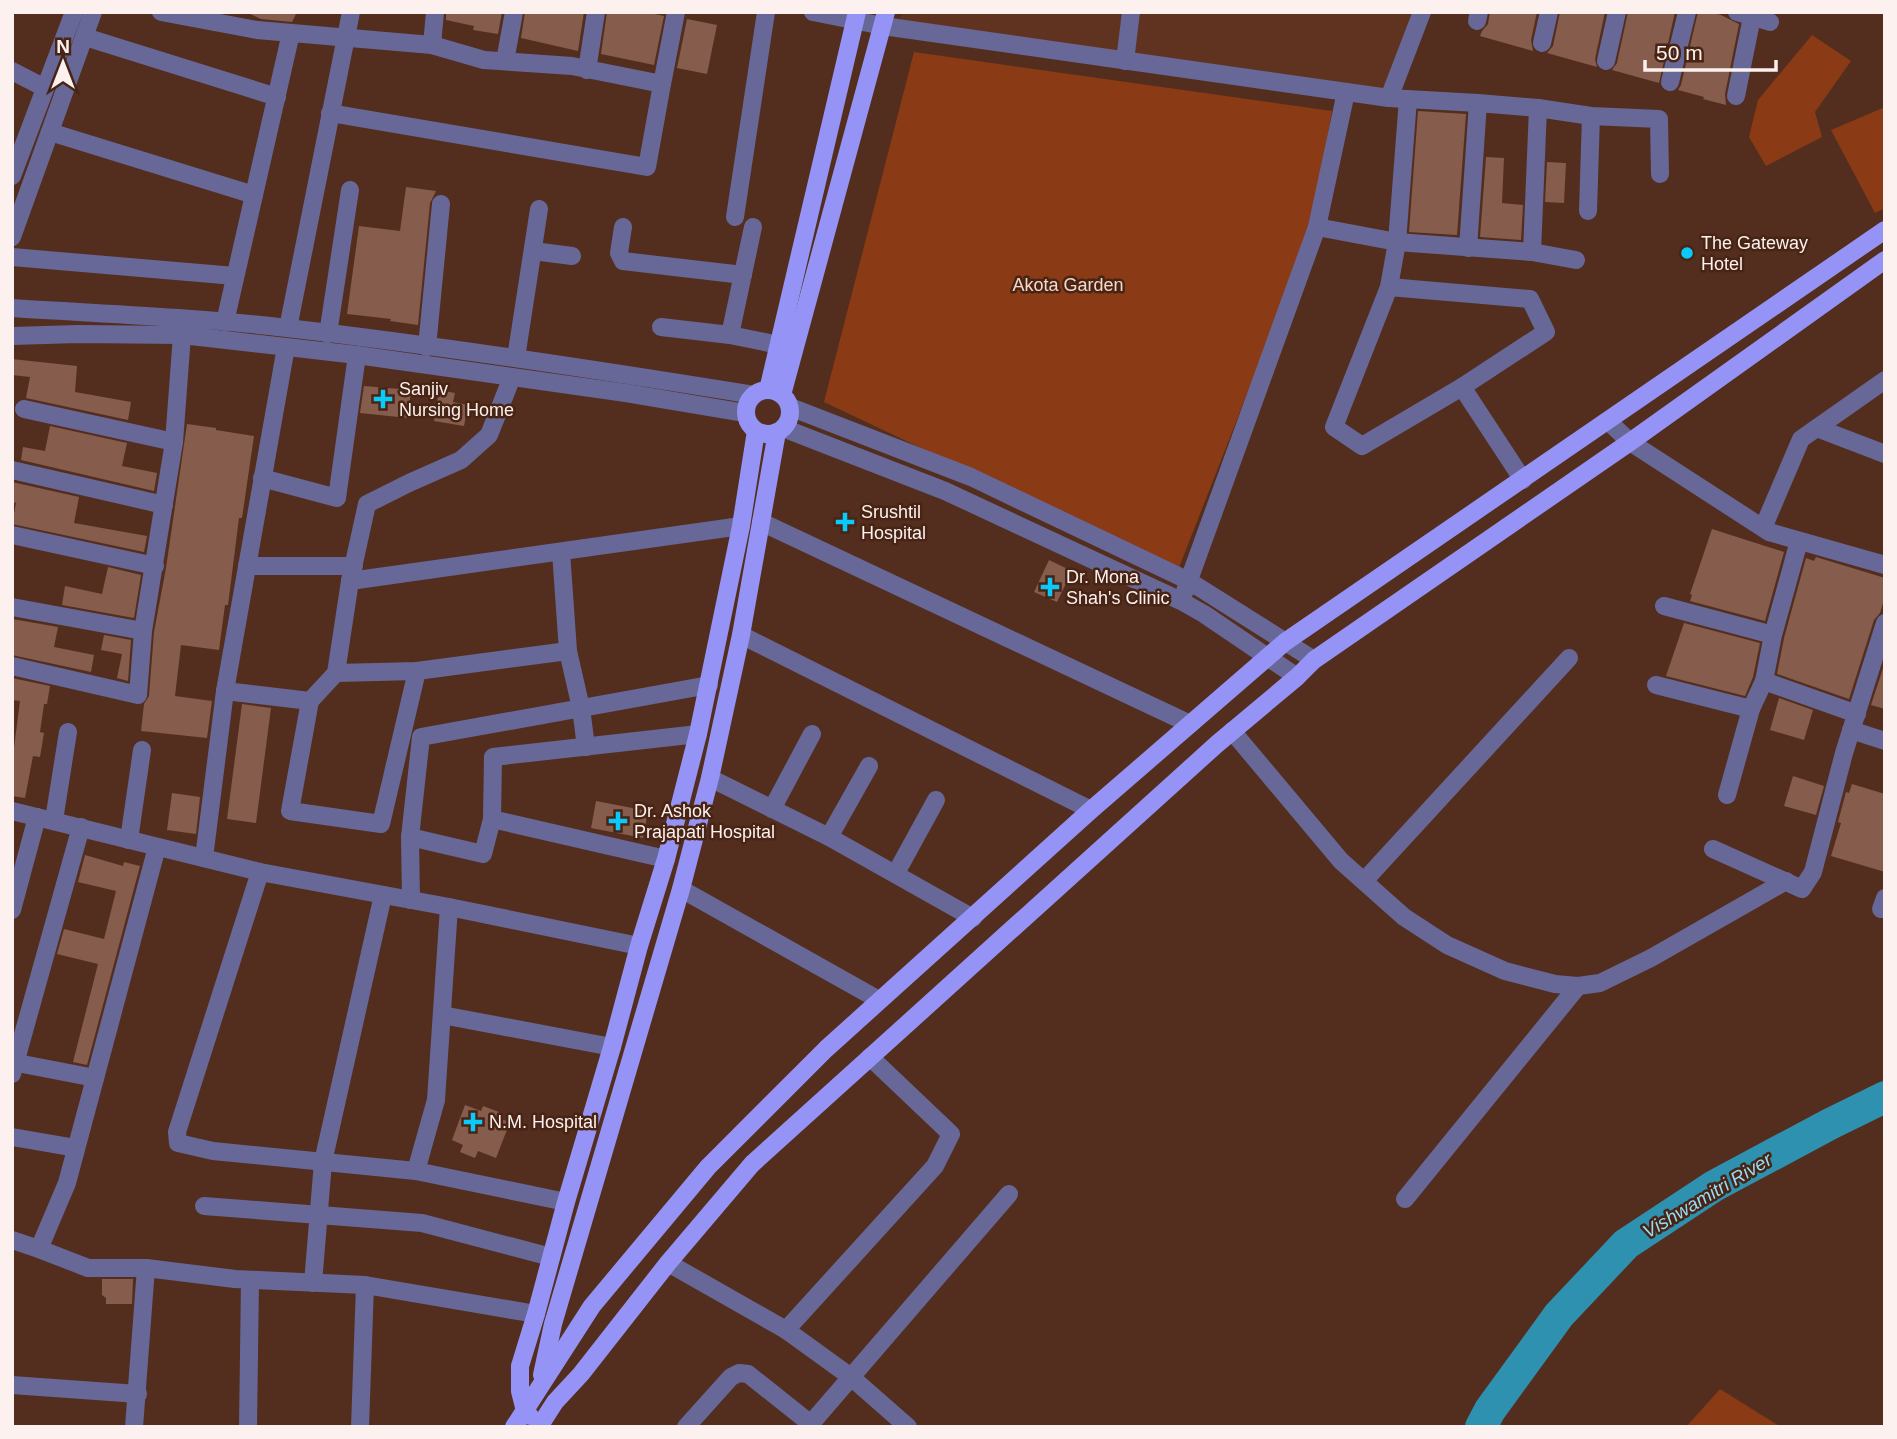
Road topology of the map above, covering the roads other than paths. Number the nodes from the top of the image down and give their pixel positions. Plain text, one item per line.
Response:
1 (74, 12) edge
2 (93, 12) edge
3 (161, 12) edge
4 (351, 12) edge
5 (435, 12) edge
6 (514, 12) edge
7 (596, 12) edge
8 (676, 12) edge
9 (766, 12) edge
10 (813, 12) edge
11 (1131, 12) edge
12 (1422, 12) edge
13 (1549, 12) edge
14 (1617, 12) edge
15 (1687, 12) edge
16 (1744, 15) edge
17 (856, 17) edge
18 (235, 18) edge
19 (884, 19) edge
20 (1770, 22) dead end
21 (291, 33) junction
22 (85, 37) junction
23 (346, 38) junction
24 (1542, 43) dead end
25 (432, 45) junction
26 (505, 61) junction
27 (1125, 61) junction
28 (1606, 61) dead end
29 (587, 70) junction
30 (12, 71) edge
31 (1670, 82) dead end
32 (662, 84) junction
33 (45, 88) junction
34 (1346, 92) junction
35 (276, 96) junction
36 (1736, 96) dead end
37 (1389, 98) junction
38 (1408, 99) junction
39 (1478, 103) junction
40 (1538, 108) junction
41 (330, 113) junction
42 (1591, 116) junction
43 (50, 132) junction
44 (1660, 174) dead end
45 (12, 176) edge
46 (350, 190) dead end
47 (254, 195) junction
48 (441, 204) dead end
49 (18, 208) edge
50 (539, 209) dead end
51 (1588, 211) dead end
52 (735, 217) dead end
53 (623, 227) dead end
54 (753, 227) dead end
55 (1317, 227) junction
56 (1885, 230) edge
57 (12, 237) edge
58 (1397, 242) junction
59 (1468, 248) junction
60 (533, 251) junction
61 (1532, 252) junction
62 (572, 256) dead end
63 (12, 257) edge
64 (1576, 260) dead end
65 (1885, 260) edge
66 (743, 275) junction
67 (235, 276) junction
68 (1390, 287) junction
69 (12, 308) edge
70 (225, 322) junction
71 (661, 327) dead end
72 (288, 328) junction
73 (328, 334) junction
74 (182, 335) junction
75 (730, 335) junction
76 (12, 336) edge
77 (779, 345) junction
78 (286, 347) junction
79 (426, 347) junction
80 (357, 355) junction
81 (516, 358) junction
82 (512, 377) junction
83 (1885, 380) edge
84 (1461, 387) junction
85 (773, 397) junction
86 (24, 409) dead end
87 (746, 413) junction
88 (1608, 421) junction
89 (1817, 428) junction
90 (780, 430) junction
91 (757, 431) junction
92 (174, 442) junction
93 (1630, 442) junction
94 (1885, 454) edge
95 (12, 471) edge
96 (262, 478) junction
97 (1523, 480) junction
98 (1013, 497) junction
99 (164, 505) junction
100 (1002, 517) junction
101 (761, 522) junction
102 (741, 526) junction
103 (1763, 528) junction
104 (12, 535) edge
105 (1799, 541) junction
106 (561, 552) junction
107 (1885, 565) edge
108 (155, 566) junction
109 (247, 566) junction
110 (352, 574) junction
111 (1189, 581) junction
112 (1181, 601) junction
113 (12, 607) edge
114 (1664, 607) dead end
115 (1885, 623) edge
116 (143, 631) junction
117 (741, 635) junction
118 (1773, 635) junction
119 (1285, 642) junction
120 (568, 651) junction
121 (1268, 657) junction
122 (1569, 658) dead end
123 (1314, 660) junction
124 (12, 666) edge
125 (417, 671) junction
126 (336, 673) junction
127 (1297, 677) junction
128 (1764, 681) junction
129 (709, 685) junction
130 (1656, 685) dead end
131 (225, 691) junction
132 (310, 701) junction
133 (581, 708) junction
134 (1751, 709) junction
135 (1854, 722) junction
136 (1190, 724) junction
137 (68, 732) dead end
138 (1232, 732) junction
139 (698, 734) junction
140 (812, 734) dead end
141 (1885, 741) edge
142 (586, 747) junction
143 (142, 750) dead end
144 (869, 766) dead end
145 (710, 778) junction
146 (1727, 795) dead end
147 (936, 800) dead end
148 (772, 809) junction
149 (1091, 810) junction
150 (12, 811) edge
151 (46, 819) junction
152 (492, 819) junction
153 (81, 827) junction
154 (410, 837) junction
155 (829, 837) junction
156 (129, 840) junction
157 (157, 846) junction
158 (1713, 849) dead end
159 (204, 858) junction
160 (666, 859) junction
161 (260, 872) junction
162 (896, 873) junction
163 (1364, 881) junction
164 (1786, 881) junction
165 (681, 889) junction
166 (383, 895) junction
167 (411, 900) junction
168 (449, 907) junction
169 (12, 910) edge
170 (973, 918) junction
171 (639, 946) junction
172 (1578, 986) junction
173 (879, 1000) junction
174 (442, 1015) junction
175 (612, 1047) junction
176 (870, 1057) junction
177 (13, 1066) edge
178 (95, 1079) junction
179 (12, 1137) edge
180 (76, 1148) junction
181 (323, 1162) junction
182 (416, 1171) junction
183 (1009, 1195) dead end
184 (1405, 1199) dead end
185 (566, 1202) junction
186 (204, 1206) dead end
187 (318, 1215) junction
188 (12, 1240) edge
189 (39, 1249) junction
190 (551, 1256) junction
191 (668, 1264) junction
192 (146, 1268) junction
193 (250, 1280) junction
194 (313, 1283) junction
195 (365, 1285) junction
196 (536, 1314) junction
197 (786, 1331) junction
198 (851, 1377) junction
199 (12, 1385) edge
200 (542, 1385) junction
201 (138, 1394) junction
202 (555, 1402) junction
203 (525, 1411) junction
204 (139, 1424) edge
205 (809, 1425) edge
206 (540, 1426) edge
207 (248, 1427) edge
208 (359, 1427) edge
209 (514, 1427) edge
210 (686, 1427) edge
211 (908, 1427) edge

1 - 33 street
2 - 22 street
3 - 18 street
4 - 23 street
5 - 25 street
6 - 26 street
7 - 29 street
8 - 32 street
9 - 52 street
10 - 17 street
11 - 27 street
12 - 37 street
13 - 24 street
14 - 28 street
15 - 31 street
16 - 20 street
16 - 36 street
17 - 19 street
17 - 77 main road
18 - 21 street
19 - 27 street
19 - 85 main road
21 - 23 street
21 - 35 street
22 - 35 street
22 - 43 street
23 - 25 street
23 - 41 street
25 - 26 street
26 - 29 street
27 - 34 street
29 - 32 street
30 - 33 street
32 - 41 street
33 - 45 street
34 - 37 street
34 - 55 street
35 - 47 street
37 - 38 street
38 - 39 street
38 - 58 street
39 - 40 street
39 - 59 street
40 - 42 street
40 - 61 street
41 - 72 street
42 - 44 street
42 - 51 street
43 - 47 street
43 - 49 street
46 - 73 street
47 - 67 street
48 - 79 street
49 - 57 street
50 - 60 street
53 - 66 street
54 - 66 street
55 - 58 street
55 - 111 street
56 - 88 main road
58 - 59 street
58 - 68 street
59 - 61 street
60 - 62 street
60 - 81 street
61 - 64 street
63 - 67 street
65 - 93 main road
66 - 75 street
67 - 70 street
68 - 84 street
68 - 84 street
69 - 70 street
70 - 72 street
71 - 75 street
72 - 73 street
73 - 79 street
74 - 76 street
74 - 78 street
74 - 92 street
75 - 77 street
77 - 85 main road
78 - 80 street
78 - 96 street
79 - 81 street
80 - 82 street
80 - 96 street
81 - 85 street
82 - 87 street
82 - 110 street
83 - 89 street
84 - 97 street
85 - 87 main road
85 - 90 main road
85 - 98 street
86 - 92 street
87 - 91 main road
88 - 93 street
88 - 97 main road
89 - 94 street
89 - 103 street
90 - 91 main road
90 - 100 street
90 - 101 main road
91 - 102 main road
92 - 99 street
93 - 103 street
93 - 123 main road
95 - 99 street
96 - 109 street
97 - 119 main road
98 - 100 street
98 - 111 street
99 - 108 street
100 - 112 street
101 - 117 main road
101 - 136 street
102 - 106 street
102 - 129 main road
103 - 105 street
104 - 108 street
105 - 107 street
105 - 118 street
106 - 110 street
106 - 120 street
108 - 116 street
109 - 110 street
109 - 131 street
110 - 126 street
111 - 112 street
111 - 119 street
112 - 121 street
113 - 116 street
114 - 118 street
115 - 135 street
116 - 124 street
117 - 145 main road
117 - 149 street
118 - 128 street
119 - 121 main road
119 - 123 street
120 - 125 street
120 - 133 street
121 - 127 street
121 - 136 main road
122 - 163 street
123 - 127 main road
125 - 126 street
125 - 132 street
126 - 132 street
127 - 138 main road
128 - 134 street
128 - 135 street
129 - 133 street
129 - 139 main road
130 - 134 street
131 - 132 street
131 - 159 street
133 - 142 street
133 - 154 street
134 - 146 street
135 - 141 street
135 - 164 street
136 - 149 main road
137 - 151 street
138 - 163 street
138 - 176 main road
139 - 142 street
139 - 160 main road
140 - 148 street
142 - 152 street
143 - 156 street
144 - 155 street
145 - 148 street
145 - 165 main road
147 - 162 street
148 - 155 street
149 - 170 main road
150 - 151 street
151 - 153 street
151 - 169 street
152 - 154 street
152 - 160 street
153 - 156 street
153 - 177 street
154 - 167 street
155 - 162 street
156 - 157 street
157 - 159 street
157 - 178 street
158 - 164 street
159 - 161 street
160 - 171 main road
161 - 166 street
161 - 181 street
162 - 170 street
163 - 172 street
164 - 172 street
165 - 173 street
165 - 200 main road
166 - 167 street
166 - 181 street
167 - 168 street
168 - 171 street
168 - 174 street
170 - 173 main road
171 - 175 main road
172 - 184 street
173 - 200 main road
174 - 175 street
174 - 182 street
175 - 185 main road
176 - 191 main road
176 - 197 street
177 - 178 street
178 - 180 street
179 - 180 street
180 - 189 street
181 - 182 street
181 - 187 street
182 - 185 street
183 - 198 street
185 - 190 main road
186 - 187 street
187 - 190 street
187 - 194 street
188 - 189 street
189 - 192 street
190 - 196 main road
191 - 197 street
191 - 202 main road
192 - 193 street
192 - 201 street
193 - 194 street
193 - 207 street
194 - 195 street
195 - 196 street
195 - 208 street
196 - 203 main road
197 - 198 street
198 - 205 street
198 - 211 street
199 - 201 street
200 - 202 main road
200 - 203 main road
201 - 204 street
202 - 206 main road
203 - 206 main road
203 - 209 main road
205 - 210 street

